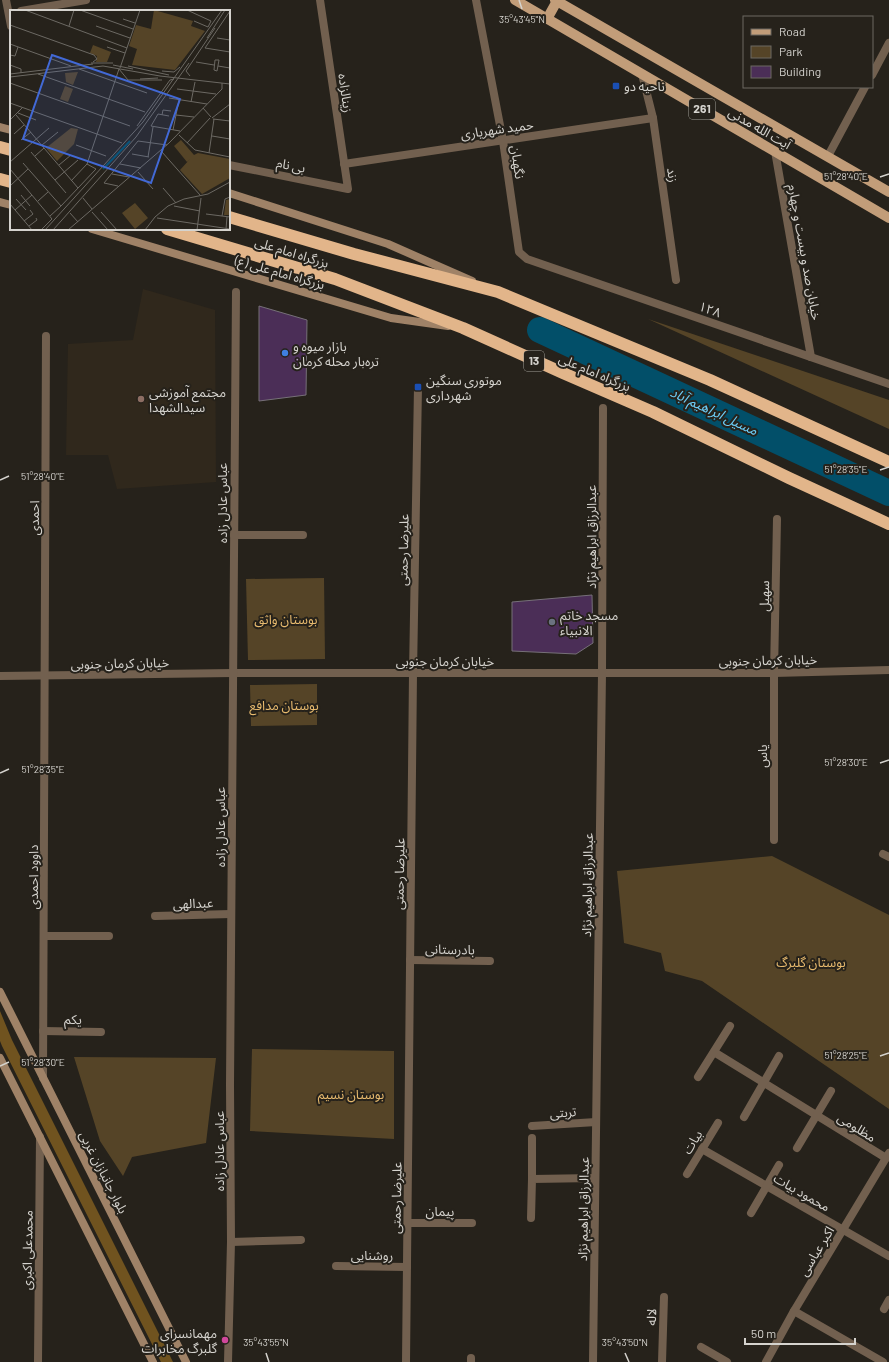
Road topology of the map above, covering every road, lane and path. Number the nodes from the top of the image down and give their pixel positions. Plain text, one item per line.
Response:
1 (6, 0) edge
2 (86, 0) edge
3 (320, 0) edge
4 (476, 0) edge
5 (515, 0) edge
6 (557, 0) edge
7 (27, 10) edge
8 (10, 13) edge
9 (547, 19) junction
10 (889, 43) edge
11 (873, 73) edge
12 (642, 74) junction
13 (864, 88) edge
14 (653, 118) junction
15 (0, 127) edge
16 (10, 130) edge
17 (503, 140) junction
18 (0, 147) edge
19 (10, 150) edge
20 (775, 151) junction
21 (828, 156) junction
22 (344, 164) junction
23 (230, 165) edge
24 (0, 179) edge
25 (10, 182) edge
26 (348, 189) joint
27 (889, 192) edge
28 (230, 193) edge
29 (0, 202) edge
30 (10, 205) edge
31 (230, 217) edge
32 (889, 218) edge
33 (95, 230) edge
34 (170, 230) edge
35 (523, 256) joint
36 (676, 280) dead end
37 (236, 292) dead end
38 (498, 292) junction
39 (463, 328) junction
40 (46, 336) dead end
41 (811, 357) junction
42 (889, 384) edge
43 (418, 386) dead end
44 (603, 408) dead end
45 (889, 462) edge
46 (777, 519) dead end
47 (889, 524) edge
48 (234, 535) junction
49 (303, 535) dead end
50 (889, 670) edge
51 (233, 673) junction
52 (413, 673) junction
53 (602, 673) junction
54 (774, 673) junction
55 (0, 676) edge
56 (46, 676) junction
57 (774, 840) dead end
58 (231, 914) junction
59 (155, 916) dead end
60 (44, 936) junction
61 (109, 936) dead end
62 (410, 960) junction
63 (490, 961) dead end
64 (0, 992) edge
65 (730, 1026) dead end
66 (44, 1031) junction
67 (101, 1032) dead end
68 (714, 1052) junction
69 (779, 1056) dead end
70 (0, 1058) edge
71 (698, 1077) dead end
72 (43, 1078) junction
73 (764, 1083) junction
74 (831, 1091) dead end
75 (816, 1115) junction
76 (744, 1117) dead end
77 (596, 1122) junction
78 (718, 1123) dead end
79 (532, 1126) dead end
80 (40, 1138) junction
81 (532, 1138) dead end
82 (797, 1148) dead end
83 (702, 1149) junction
84 (888, 1156) edge
85 (779, 1165) dead end
86 (687, 1174) dead end
87 (532, 1178) junction
88 (595, 1178) junction
89 (767, 1186) junction
90 (751, 1213) dead end
91 (531, 1218) dead end
92 (408, 1223) junction
93 (472, 1223) dead end
94 (843, 1230) junction
95 (302, 1240) dead end
96 (231, 1242) junction
97 (889, 1256) edge
98 (336, 1266) dead end
99 (407, 1267) junction
100 (664, 1298) dead end
101 (889, 1300) edge
102 (884, 1309) dead end
103 (794, 1311) junction
104 (701, 1347) dead end
105 (38, 1362) edge
106 (153, 1362) edge
107 (186, 1362) edge
108 (228, 1362) edge
109 (406, 1362) edge
110 (593, 1362) edge
111 (662, 1362) edge
112 (727, 1362) edge
113 (766, 1362) edge
114 (883, 1362) edge

1 - 8 street
2 - 7 street
3 - 22 street, زینالزاده
4 - 17 street, نگهبان
5 - 9 main road, آیت الله مدنی / 261
6 - 9 main road
6 - 21 main road, 261
9 - 12 main road, آیت الله مدنی / 261
10 - 11 street
12 - 14 street, زند
12 - 20 main road, آیت الله مدنی / 261
13 - 21 street
14 - 17 street, حمید شهریاری
14 - 36 street, زند
15 - 16 main road
17 - 22 street, حمید شهریاری
17 - 35 street, نگهبان
18 - 19 highway
20 - 32 main road, آیت الله مدنی / 261
20 - 41 street, خیابان صد و بیست و چهارم
21 - 27 main road, 261
22 - 26 street, زینالزاده
23 - 26 street, بی نام
24 - 25 highway
28 - 38 main road
29 - 30 main road
31 - 38 highway, بزرگراه امام علی
33 - 39 main road, بزرگراه امام علی (ع)
34 - 39 highway, بزرگراه امام علی / 13
35 - 41 street, ۱۲۸
37 - 48 street, عباس عادل زاده
38 - 45 highway, بزرگراه امام علی
39 - 47 highway, بزرگراه امام علی / 13
40 - 56 street, احمدی
41 - 42 street, ۱۲۸
43 - 52 street, علیرضا رحمتی
44 - 53 street, عبدالرزاق ابراهیم نژاد
46 - 54 street, سهیل
48 - 49 street
48 - 51 street, عباس عادل زاده
50 - 54 street, خیابان کرمان جنوبی
51 - 52 street, خیابان کرمان جنوبی
51 - 56 street, خیابان کرمان جنوبی
51 - 58 street, عباس عادل زاده
52 - 53 street, خیابان کرمان جنوبی
52 - 62 street, علیرضا رحمتی
53 - 54 street, خیابان کرمان جنوبی
53 - 77 street, عبدالرزاق ابراهیم نژاد
54 - 57 street, یاس
55 - 56 street, خیابان کرمان جنوبی
56 - 60 street, داوود احمدی
58 - 59 street, عبدالهی
58 - 96 street, عباس عادل زاده
60 - 61 street
60 - 66 street, داوود احمدی
62 - 63 street, بادرستانی
62 - 92 street, علیرضا رحمتی
64 - 72 main road, بلوار جانبازان غربی
65 - 68 street
66 - 67 street, یکم
66 - 72 street, داوود احمدی
68 - 71 street
68 - 73 street, مظلومی
69 - 73 street
70 - 80 main road
72 - 107 main road, بلوار جانبازان غربی
73 - 75 street, مظلومی
73 - 76 street
74 - 75 street
75 - 82 street
75 - 84 street, مظلومی
77 - 79 street, تربتی
77 - 88 street, عبدالرزاق ابراهیم نژاد
78 - 83 street, بیات
80 - 105 street, محمدعلی اکبری
80 - 106 main road
81 - 87 street
83 - 86 street, بیات
83 - 89 street, محمود بیات
84 - 94 street, اکبر عباسی
85 - 89 street
87 - 88 street
87 - 91 street
88 - 110 street, عبدالرزاق ابراهیم نژاد
89 - 90 street
89 - 94 street, محمود بیات
92 - 93 street, پیمان
92 - 99 street, علیرضا رحمتی
94 - 97 street, محمود بیات
94 - 103 street, اکبر عباسی
95 - 96 street
96 - 108 street, عباس عادل زاده
98 - 99 street, روشنایی
99 - 109 street, علیرضا رحمتی
100 - 111 street, لاله
101 - 102 street
103 - 113 street, اکبر عباسی
103 - 114 street
104 - 112 street

